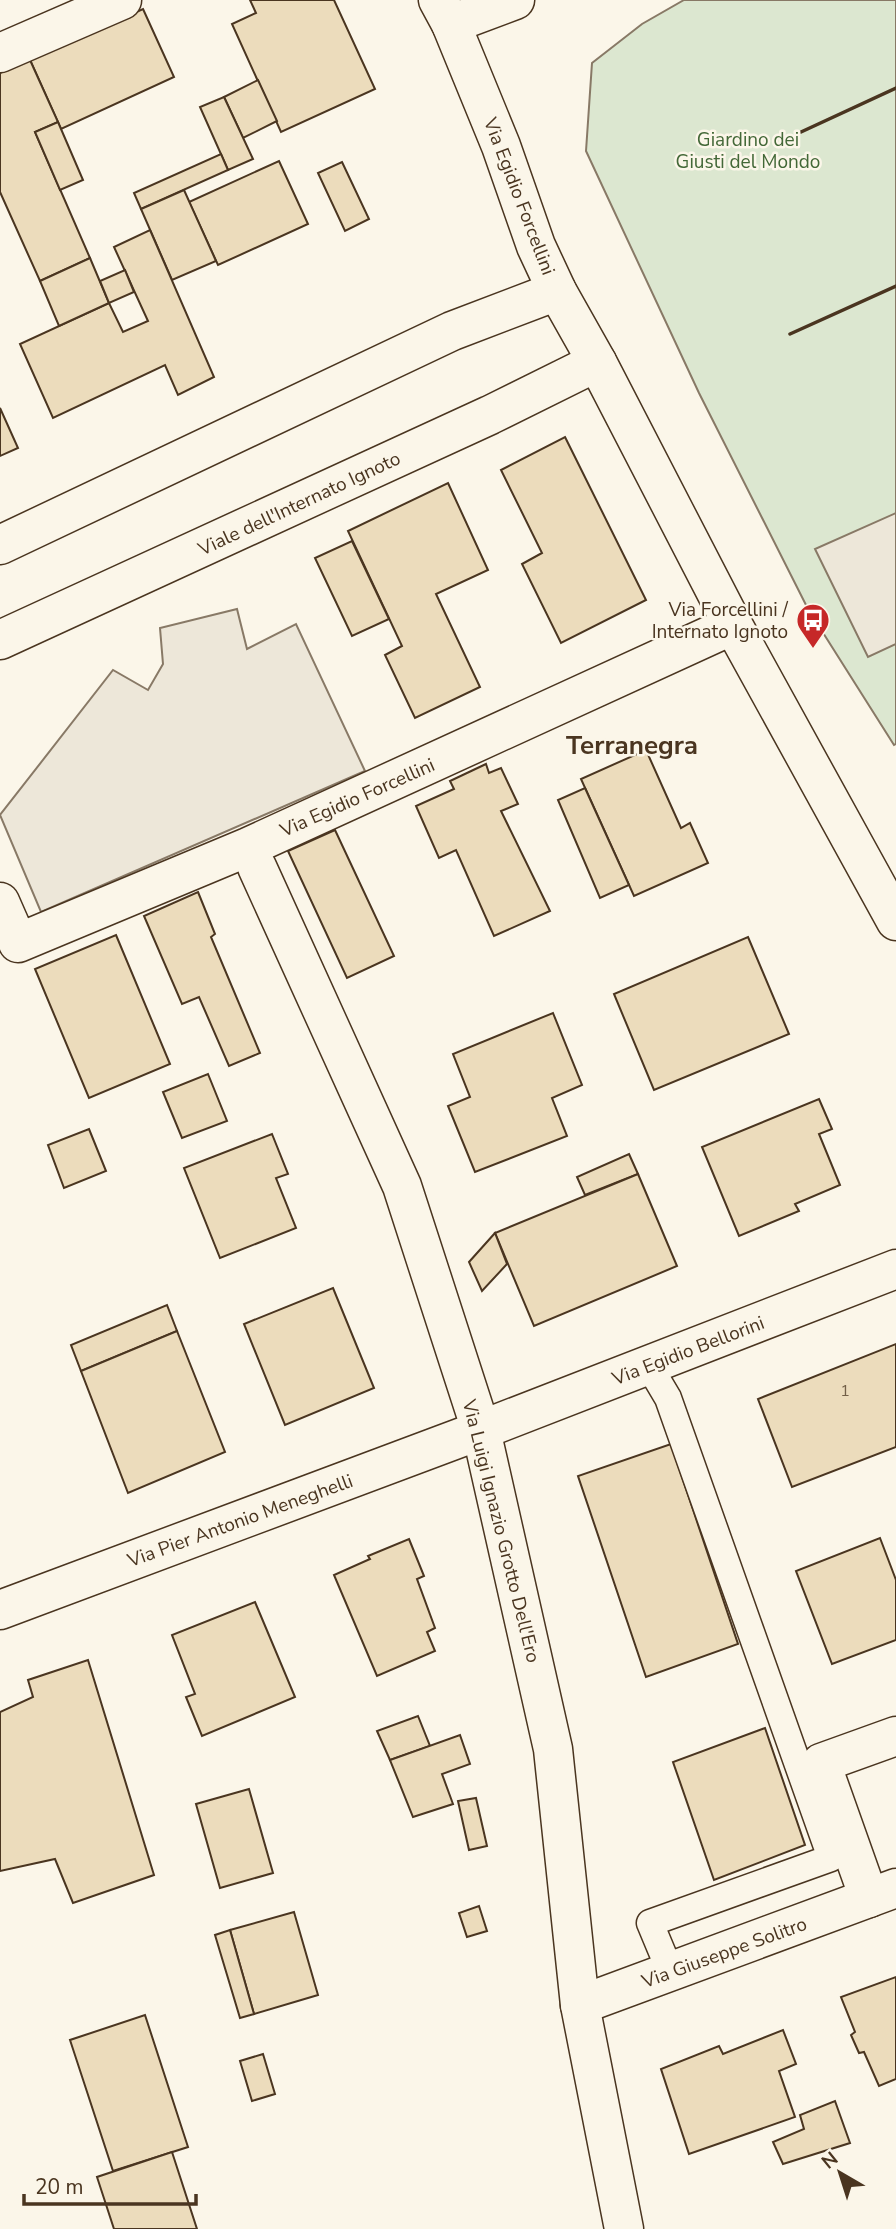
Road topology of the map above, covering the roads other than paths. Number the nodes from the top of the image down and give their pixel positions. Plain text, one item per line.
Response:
1 (122, 0) edge
2 (515, 0) edge
3 (444, 12) edge
4 (0, 53) edge
5 (557, 290) junction
6 (597, 362) junction
7 (0, 545) edge
8 (733, 625) junction
9 (0, 640) edge
10 (257, 867) dead end
11 (0, 902) edge
12 (896, 921) edge
13 (896, 1269) edge
14 (649, 1366) junction
15 (481, 1430) junction
16 (0, 1610) edge
17 (896, 1736) edge
18 (882, 1893) edge
19 (670, 1971) junction
20 (580, 2005) junction
21 (624, 2229) edge

1 - 4 street
2 - 3 street
3 - 5 street, Via Egidio Forcellini
5 - 6 street, Via Egidio Forcellini
5 - 7 street
6 - 8 street, Via Egidio Forcellini
6 - 9 street, Viale dell'Internato Ignoto
8 - 11 street, Via Egidio Forcellini
8 - 12 street, Via Egidio Forcellini
10 - 15 street, Via Luigi Ignazio Grotto Dell'Ero
13 - 14 street, Via Egidio Bellorini
14 - 15 street, Via Egidio Bellorini
14 - 19 lane
15 - 16 street, Via Pier Antonio Meneghelli
15 - 20 street, Via Luigi Ignazio Grotto Dell'Ero
17 - 18 street, Via Giuseppe Solitro
18 - 19 street, Via Giuseppe Solitro
19 - 20 street, Via Giuseppe Solitro
20 - 21 street, Via Luigi Ignazio Grotto Dell'Ero

